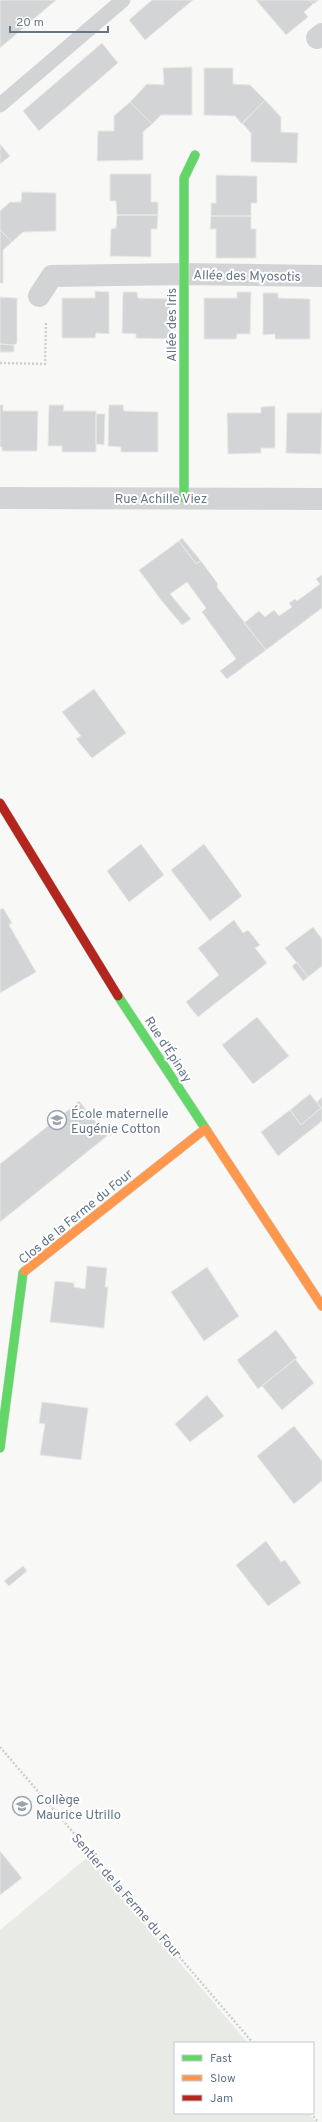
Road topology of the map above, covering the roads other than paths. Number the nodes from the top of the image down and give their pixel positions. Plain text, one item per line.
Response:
1 (123, 0) edge
2 (0, 105) edge
3 (195, 154) dead end
4 (183, 274) junction
5 (322, 276) edge
6 (39, 296) road end
7 (0, 498) edge
8 (184, 498) junction
9 (322, 499) edge
10 (0, 803) edge
11 (205, 1129) junction
12 (322, 1306) edge
13 (0, 1448) edge

1 - 2 lane
3 - 4 street, Allée des Iris
4 - 5 street, Allée des Myosotis
4 - 6 street, Allée des Myosotis
4 - 8 street, Allée des Iris
7 - 8 street, Rue Achille Viez
8 - 9 street, Rue Achille Viez
10 - 11 street, Rue d'Épinay
11 - 12 street, Rue d'Épinay
11 - 13 street, Clos de la Ferme du Four

